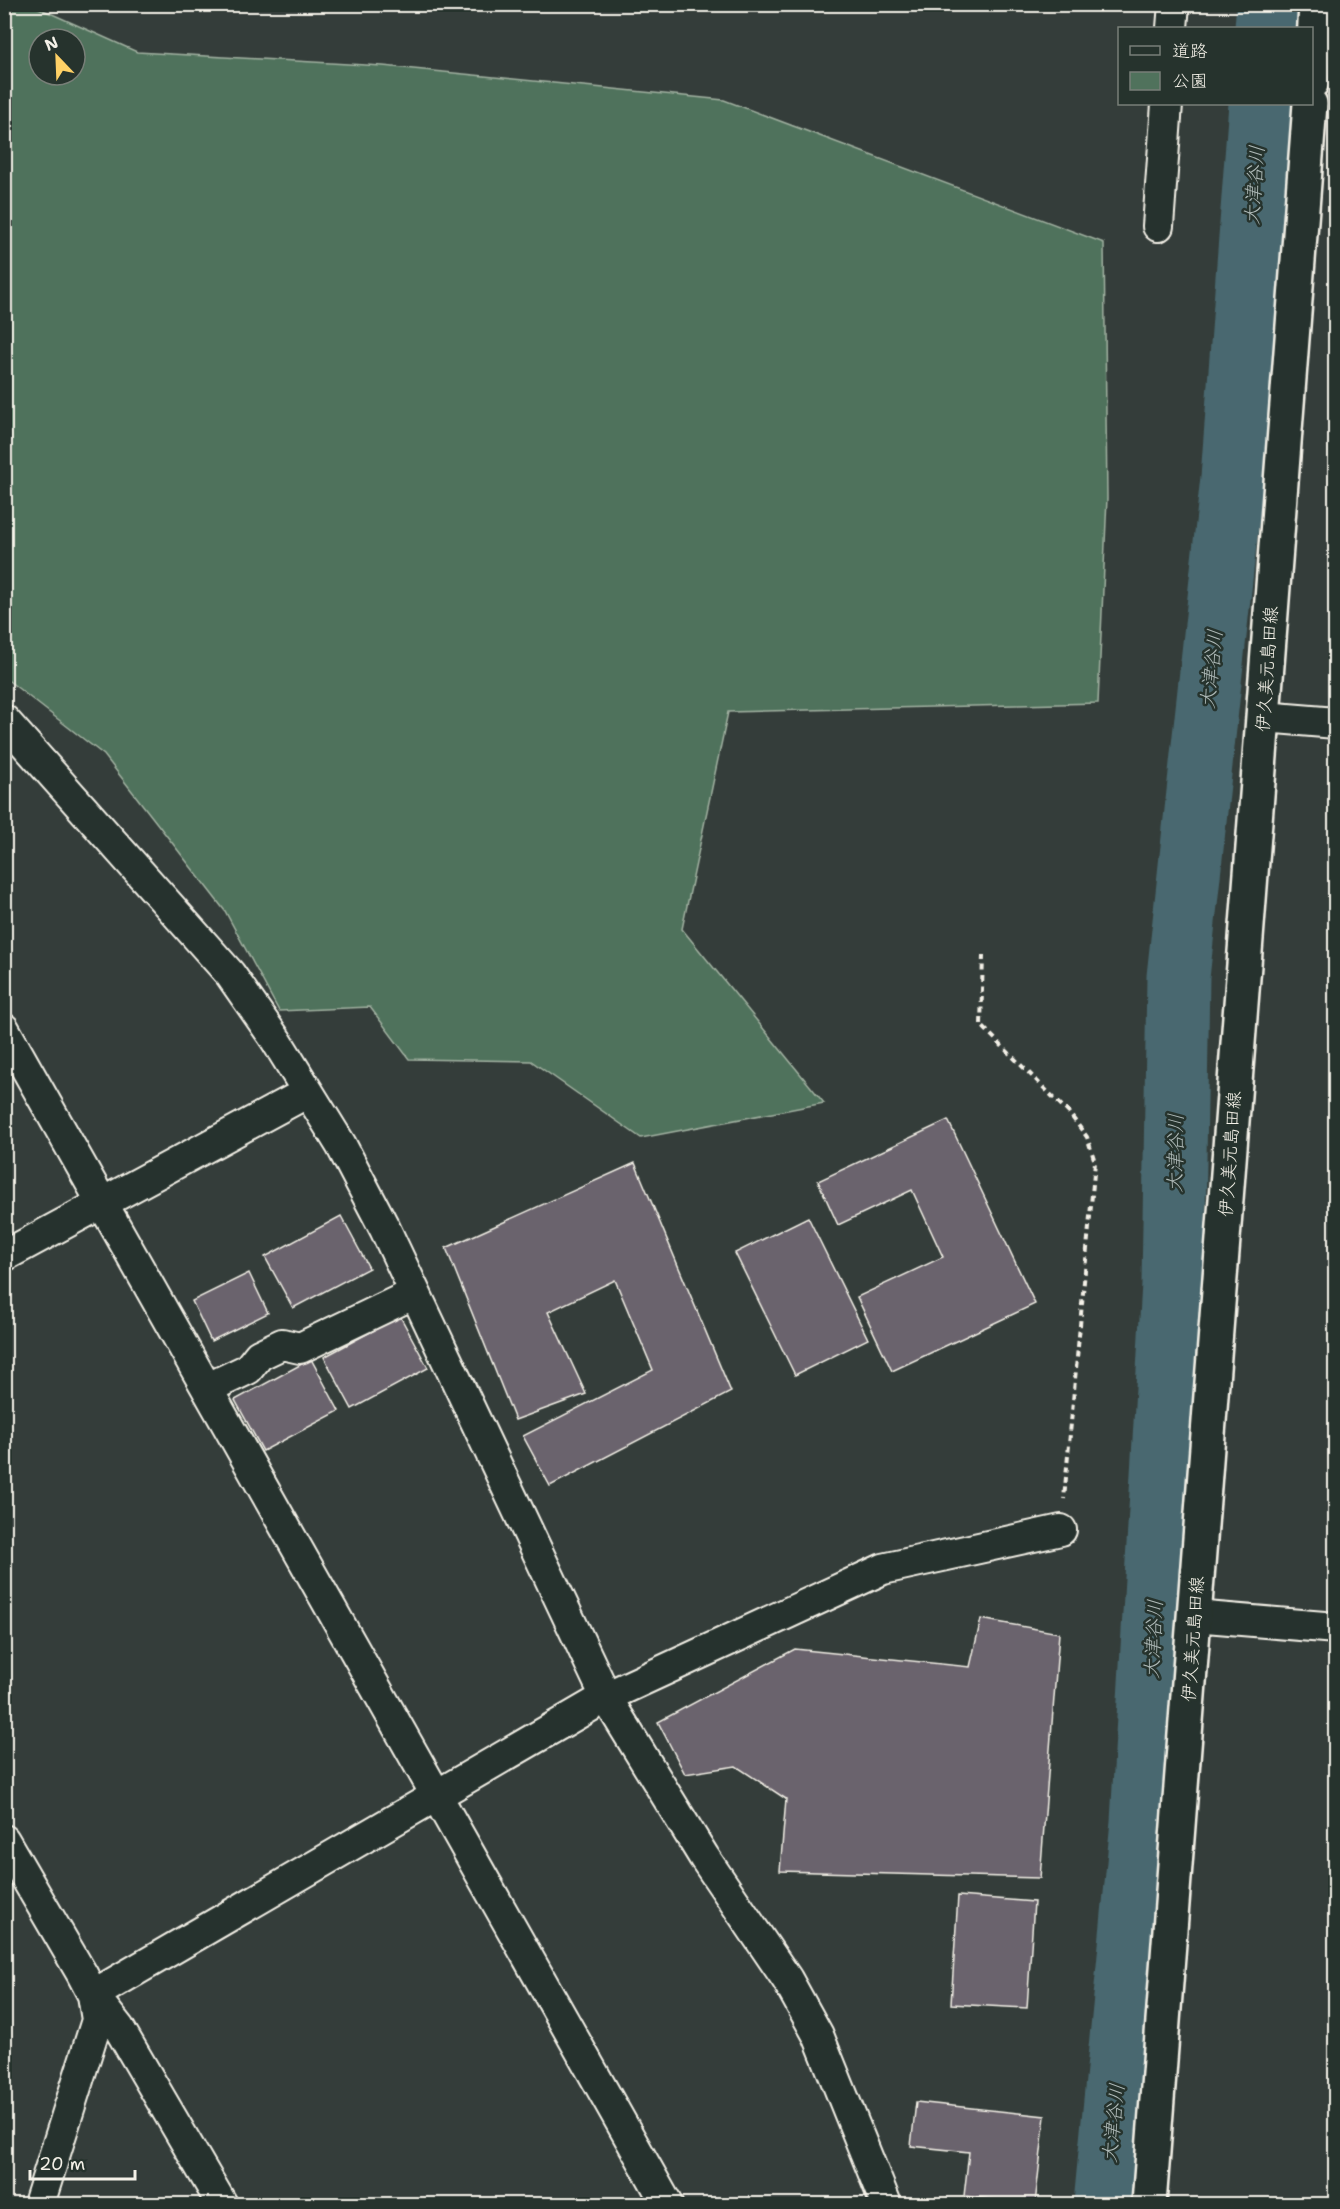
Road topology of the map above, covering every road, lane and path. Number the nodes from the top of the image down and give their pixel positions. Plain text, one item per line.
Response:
1 (1174, 4) edge
2 (1316, 4) edge
3 (1172, 27) edge
4 (1313, 51) edge
5 (1167, 105) edge
6 (1310, 105) edge
7 (1158, 226) dead end
8 (1263, 717) junction
9 (4, 720) edge
10 (1335, 723) edge
11 (982, 955) dead end
12 (4, 1029) edge
13 (308, 1092) junction
14 (103, 1202) junction
15 (4, 1256) edge
16 (415, 1293) junction
17 (208, 1388) junction
18 (1061, 1530) joint
19 (1194, 1616) junction
20 (1335, 1628) edge
21 (606, 1697) junction
22 (437, 1795) junction
23 (4, 1840) edge
24 (93, 1995) junction
25 (39, 2205) edge
26 (222, 2205) edge
27 (667, 2205) edge
28 (886, 2205) edge
29 (1149, 2205) edge

1 - 3 street
2 - 4 main road
5 - 7 street
6 - 8 main road, 伊久美元島田線
8 - 10 street
8 - 19 main road, 伊久美元島田線
9 - 13 street
11 - 18 path
12 - 14 street
13 - 14 street
13 - 16 street
14 - 15 street
14 - 17 street
16 - 17 street
16 - 21 street
17 - 22 street
18 - 21 street
19 - 20 street
19 - 29 main road, 伊久美元島田線
21 - 22 street
21 - 28 street
22 - 24 street
22 - 27 street
23 - 24 street
24 - 25 street
24 - 26 street

